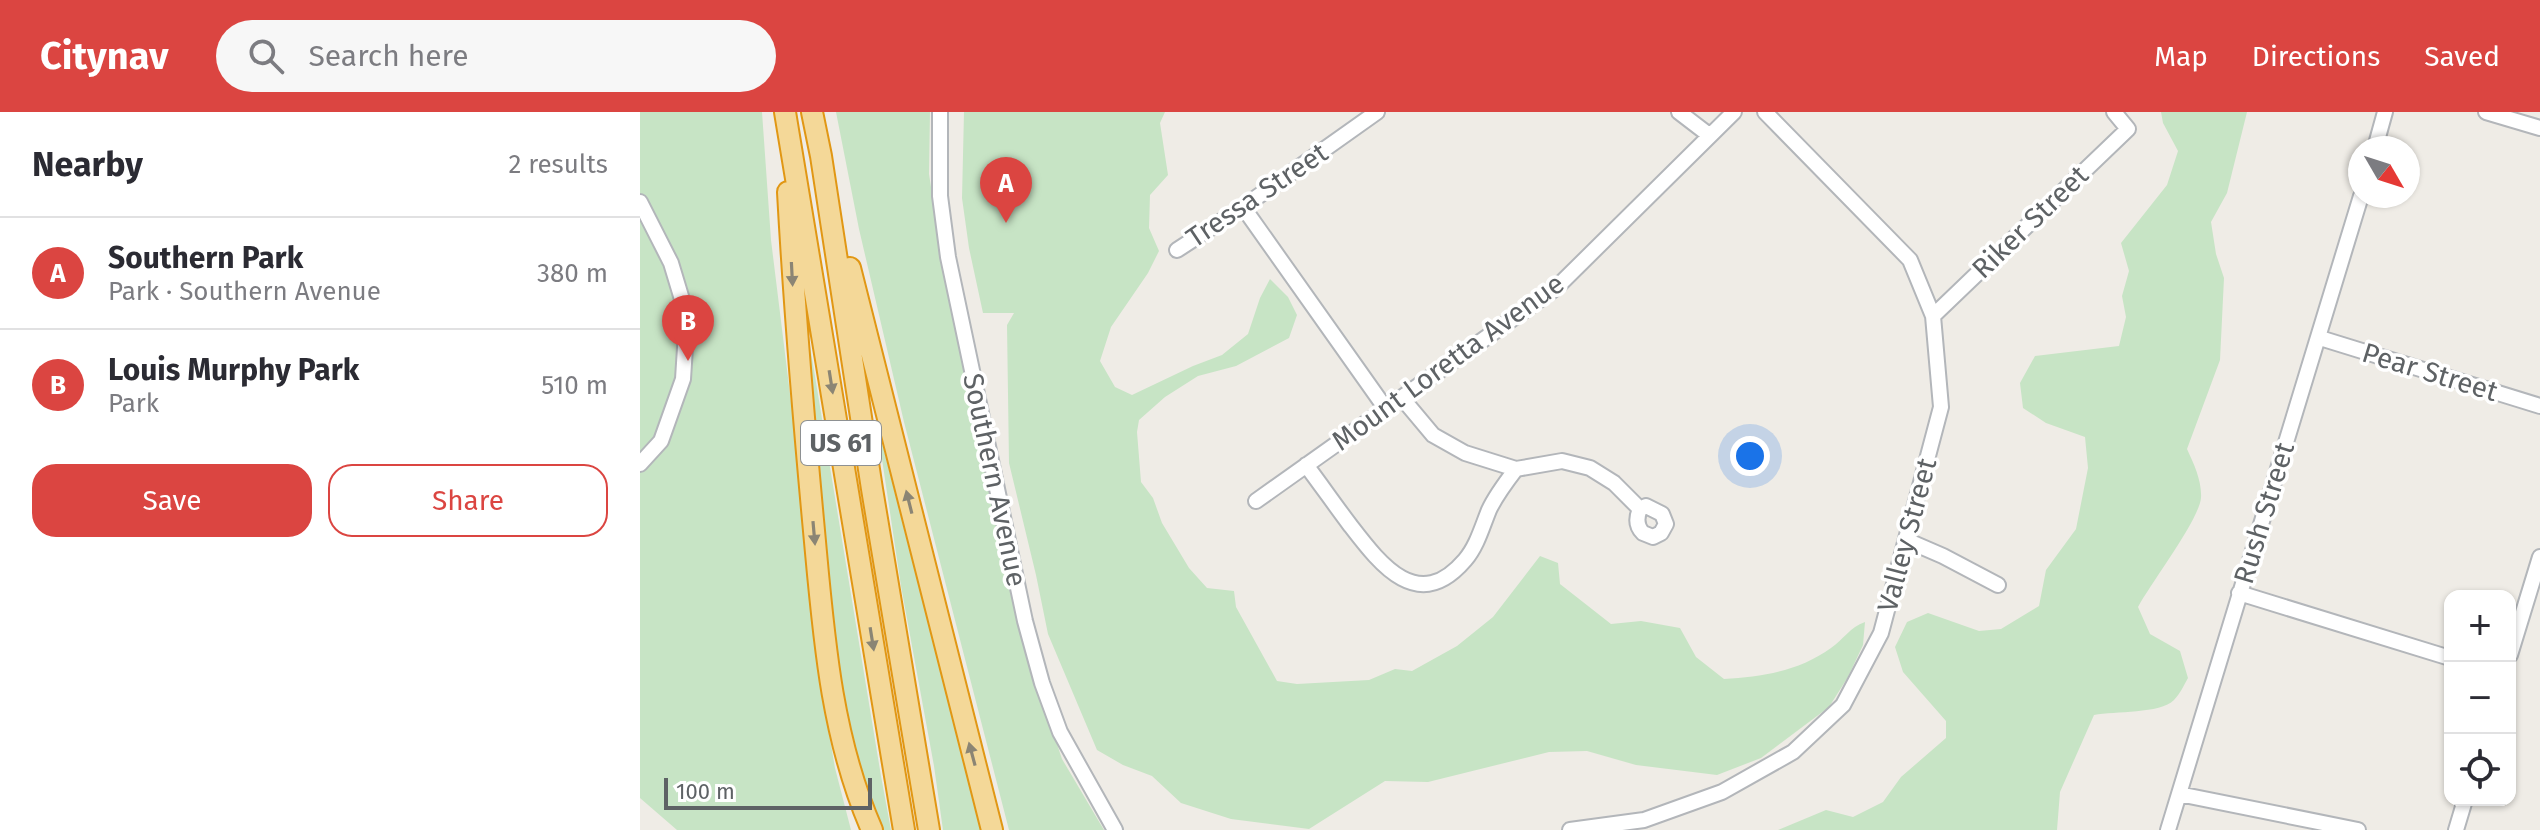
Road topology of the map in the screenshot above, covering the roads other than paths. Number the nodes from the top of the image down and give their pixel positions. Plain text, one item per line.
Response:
1 (784, 112) edge
2 (812, 112) edge
3 (940, 112) edge
4 (1377, 112) edge
5 (1679, 112) edge
6 (1734, 112) edge
7 (1765, 112) edge
8 (2114, 112) edge
9 (2385, 112) edge
10 (2486, 112) edge
11 (2540, 128) edge
12 (1709, 135) junction
13 (2378, 136) edge
14 (821, 156) junction
15 (640, 202) edge
16 (1243, 207) junction
17 (2358, 208) edge
18 (1177, 250) dead end
19 (1933, 316) junction
20 (2320, 338) junction
21 (1402, 398) junction
22 (2540, 406) edge
23 (1386, 409) junction
24 (640, 464) edge
25 (1306, 465) junction
26 (1516, 469) junction
27 (1256, 501) dead end
28 (1640, 509) dead end
29 (1906, 540) junction
30 (2540, 557) edge
31 (1998, 585) dead end
32 (2239, 593) junction
33 (2516, 635) edge
34 (2444, 656) edge
35 (2179, 794) junction
36 (2463, 806) edge
37 (2304, 825) edge
38 (872, 830) edge
39 (904, 830) edge
40 (929, 830) edge
41 (992, 830) edge
42 (1115, 830) edge
43 (1570, 830) edge
44 (2168, 830) edge
45 (2358, 830) edge
46 (2456, 830) edge

1 -> 38 highway
1 -> 39 highway, US 61
2 - 14 highway, US 61
3 - 42 street, Southern Avenue
4 - 16 street, Tressa Street
5 - 12 street
6 - 12 street, Mount Loretta Avenue
7 - 19 street, Valley Street
8 - 19 street, Riker Street
9 - 13 street
10 - 11 street
12 - 21 street, Mount Loretta Avenue
14 - 40 highway, US 61
41 -> 14 highway
15 - 24 street
16 - 18 street, Tressa Street
16 - 23 street
17 - 20 street, Rush Street
19 - 29 street, Valley Street
20 - 22 street, Pear Street
20 - 32 street, Rush Street
21 - 23 street, Mount Loretta Avenue
21 - 26 street
23 - 25 street, Mount Loretta Avenue
25 - 26 street
25 - 27 street, Mount Loretta Avenue
26 - 28 street
29 - 31 street
29 - 43 street, Valley Street
30 - 33 street
32 - 34 street
32 - 35 street, Rush Street
35 - 37 street
35 - 44 street, Rush Street
36 - 46 street
37 - 45 street

